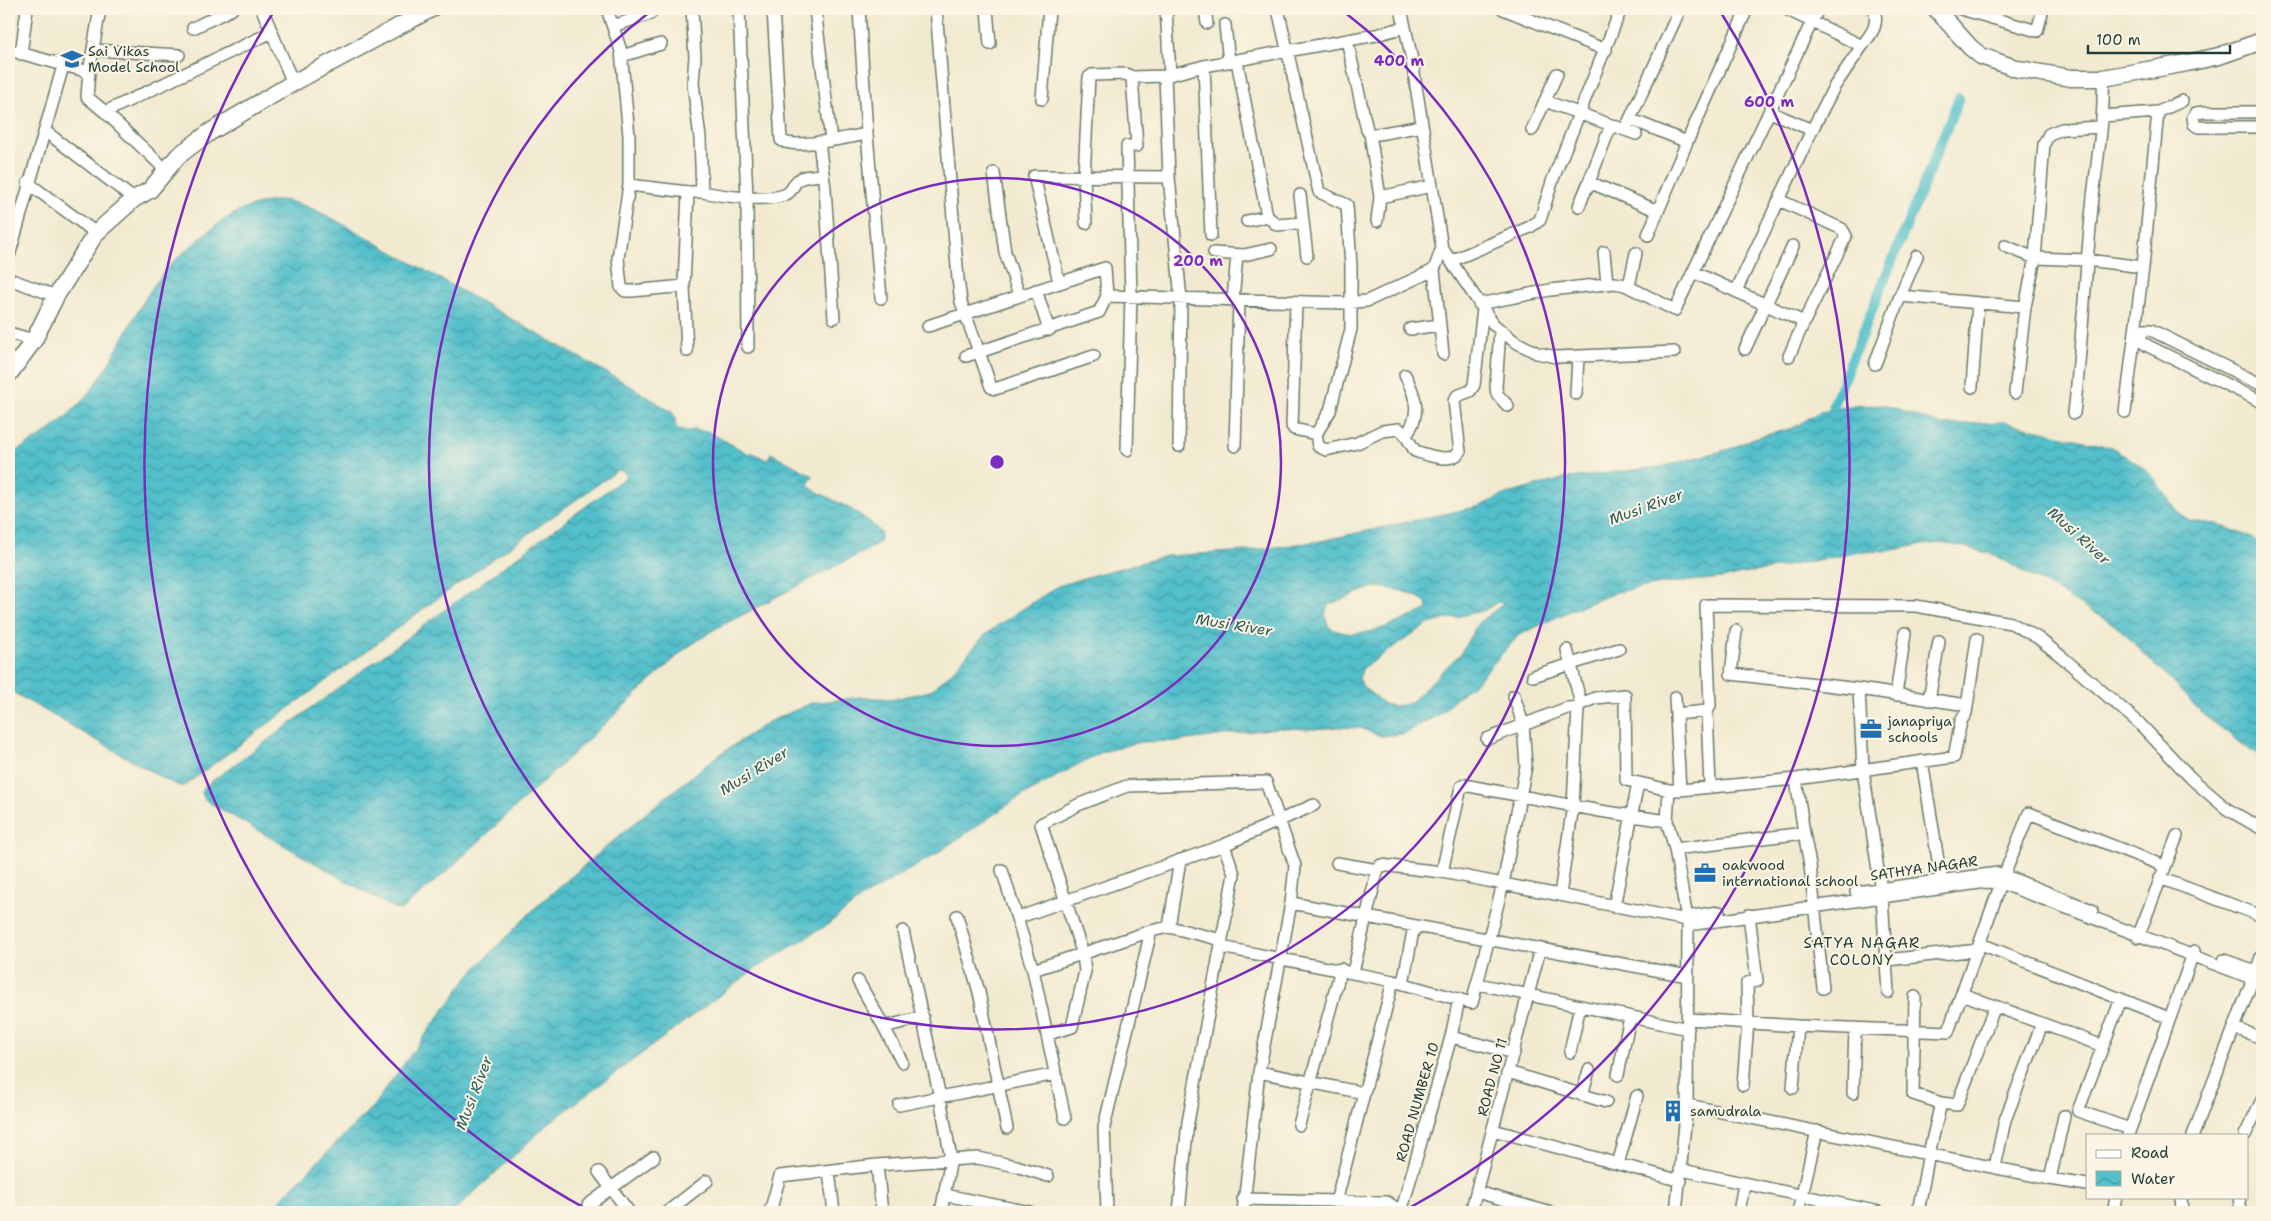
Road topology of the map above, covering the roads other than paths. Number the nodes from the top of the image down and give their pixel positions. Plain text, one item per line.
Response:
1 (27, 9) edge
2 (100, 9) edge
3 (232, 9) edge
4 (262, 9) edge
5 (431, 9) edge
6 (607, 9) edge
7 (692, 9) edge
8 (739, 9) edge
9 (749, 9) edge
10 (774, 9) edge
11 (815, 9) edge
12 (859, 9) edge
13 (936, 9) edge
14 (988, 9) edge
15 (1049, 9) edge
16 (1166, 9) edge
17 (1205, 9) edge
18 (1278, 9) edge
19 (1401, 9) edge
20 (1503, 9) edge
21 (1621, 9) edge
22 (1680, 9) edge
23 (1747, 9) edge
24 (1786, 9) edge
25 (1818, 9) edge
26 (1876, 9) edge
27 (1936, 9) edge
28 (1961, 9) edge
29 (2043, 9) edge
30 (650, 14) dead end
31 (1812, 21) junction
32 (1207, 23) dead end
33 (613, 26) junction
34 (1225, 26) dead end
35 (1405, 27) junction
36 (193, 28) dead end
37 (272, 32) junction
38 (1347, 40) junction
39 (2262, 41) edge
40 (661, 44) dead end
41 (990, 44) dead end
42 (1862, 46) junction
43 (93, 50) junction
44 (1606, 50) junction
45 (1288, 51) junction
46 (12, 53) edge
47 (179, 56) dead end
48 (622, 56) junction
49 (1233, 62) junction
50 (63, 66) junction
51 (1204, 66) junction
52 (89, 72) junction
53 (1556, 74) dead end
54 (1168, 75) junction
55 (1132, 77) junction
56 (293, 83) junction
57 (2103, 83) junction
58 (1042, 99) dead end
59 (1545, 101) junction
60 (2182, 101) dead end
61 (105, 112) junction
62 (1770, 112) junction
63 (2158, 112) junction
64 (2262, 112) edge
65 (2102, 113) junction
66 (1580, 114) junction
67 (1630, 119) junction
68 (1611, 125) junction
69 (1422, 126) junction
70 (2262, 127) edge
71 (2100, 128) junction
72 (1532, 130) dead end
73 (1812, 130) junction
74 (45, 131) junction
75 (867, 134) junction
76 (1370, 134) junction
77 (831, 141) junction
78 (819, 142) junction
79 (1687, 142) junction
80 (166, 170) junction
81 (994, 173) dead end
82 (823, 175) junction
83 (1084, 177) junction
84 (1169, 177) junction
85 (1128, 178) junction
86 (1589, 182) junction
87 (28, 183) junction
88 (629, 185) junction
89 (1432, 186) junction
90 (688, 192) junction
91 (702, 192) junction
92 (1300, 196) dead end
93 (1380, 197) junction
94 (747, 198) junction
95 (134, 199) junction
96 (1779, 200) junction
97 (1579, 206) dead end
98 (1658, 211) junction
99 (1267, 216) junction
100 (1247, 221) dead end
101 (1377, 221) dead end
102 (1086, 223) dead end
103 (1303, 223) junction
104 (96, 233) junction
105 (1211, 235) dead end
106 (1648, 235) dead end
107 (1793, 246) dead end
108 (2005, 246) dead end
109 (1442, 248) junction
110 (1271, 249) dead end
111 (1604, 252) dead end
112 (1636, 252) dead end
113 (1214, 253) dead end
114 (1238, 255) junction
115 (9, 256) edge
116 (1307, 256) dead end
117 (1917, 256) dead end
118 (2035, 258) junction
119 (2087, 260) junction
120 (1451, 261) junction
121 (2143, 267) junction
122 (1434, 270) junction
123 (1693, 272) junction
124 (9, 279) edge
125 (1059, 282) junction
126 (1607, 284) junction
127 (684, 286) junction
128 (1629, 286) junction
129 (1036, 290) junction
130 (1736, 291) junction
131 (1019, 295) junction
132 (1131, 295) junction
133 (56, 296) junction
134 (1107, 296) junction
135 (1900, 296) junction
136 (881, 298) dead end
137 (1181, 299) junction
138 (1236, 300) junction
139 (1296, 302) junction
140 (1351, 302) junction
141 (1978, 304) junction
142 (1766, 305) junction
143 (1481, 306) junction
144 (2025, 307) junction
145 (965, 313) junction
146 (834, 318) dead end
147 (1804, 322) junction
148 (1440, 325) junction
149 (928, 326) dead end
150 (1410, 329) dead end
151 (1049, 330) junction
152 (1500, 330) junction
153 (9, 333) edge
154 (34, 340) junction
155 (748, 347) dead end
156 (1745, 349) dead end
157 (687, 351) dead end
158 (979, 352) junction
159 (1674, 352) dead end
160 (1443, 354) dead end
161 (966, 356) dead end
162 (1094, 356) dead end
163 (1789, 356) dead end
164 (1578, 357) junction
165 (1876, 364) dead end
166 (9, 374) edge
167 (1405, 375) dead end
168 (2262, 385) edge
169 (1972, 388) dead end
170 (2015, 393) dead end
171 (1576, 394) dead end
172 (2262, 402) edge
173 (1508, 406) dead end
174 (2125, 412) dead end
175 (2074, 413) dead end
176 (1316, 434) junction
177 (1406, 436) junction
178 (1179, 446) dead end
179 (1235, 446) dead end
180 (1127, 450) dead end
181 (1736, 632) dead end
182 (1906, 633) dead end
183 (1977, 639) dead end
184 (1939, 641) dead end
185 (1619, 649) dead end
186 (1567, 650) dead end
187 (1571, 664) junction
188 (1533, 676) dead end
189 (1859, 690) junction
190 (1896, 695) junction
191 (1514, 696) dead end
192 (1674, 697) dead end
193 (1929, 700) junction
194 (1961, 705) junction
195 (1579, 706) junction
196 (1707, 711) junction
197 (1676, 714) junction
198 (1524, 724) junction
199 (1487, 739) dead end
200 (1922, 761) junction
201 (1863, 770) junction
202 (1796, 779) junction
203 (1638, 783) junction
204 (1710, 787) junction
205 (1674, 790) junction
206 (1519, 796) junction
207 (1314, 805) dead end
208 (1573, 805) junction
209 (1632, 816) junction
210 (1667, 821) junction
211 (1279, 822) junction
212 (2262, 829) edge
213 (1804, 833) junction
214 (2177, 836) dead end
215 (1224, 845) junction
216 (1675, 849) junction
217 (1180, 860) junction
218 (1338, 863) dead end
219 (2164, 866) junction
220 (1002, 870) dead end
221 (1378, 870) junction
222 (1442, 872) junction
223 (2160, 878) junction
224 (1941, 879) junction
225 (2003, 880) junction
226 (1502, 884) junction
227 (1881, 893) junction
228 (1560, 894) junction
229 (1066, 901) junction
230 (1814, 902) junction
231 (1291, 904) junction
232 (1614, 907) junction
233 (1749, 915) junction
234 (957, 916) dead end
235 (1365, 916) junction
236 (2262, 916) edge
237 (1017, 918) junction
238 (1687, 921) junction
239 (1414, 926) junction
240 (1169, 927) junction
241 (903, 931) dead end
242 (1151, 931) junction
243 (2139, 934) junction
244 (1489, 939) junction
245 (1222, 943) junction
246 (1979, 947) junction
247 (1540, 949) junction
248 (2191, 953) junction
249 (1083, 955) junction
250 (2262, 955) edge
251 (1281, 957) junction
252 (1887, 960) junction
253 (1033, 970) junction
254 (1341, 970) junction
255 (1353, 972) junction
256 (1688, 976) junction
257 (2258, 976) edge
258 (858, 981) dead end
259 (1398, 982) junction
260 (1478, 984) junction
261 (1823, 988) dead end
262 (1888, 992) dead end
263 (1962, 994) junction
264 (1529, 995) junction
265 (1915, 997) dead end
266 (1459, 999) junction
267 (2121, 999) junction
268 (1580, 1006) junction
269 (1995, 1006) junction
270 (923, 1017) junction
271 (1630, 1017) junction
272 (2169, 1018) junction
273 (1748, 1022) junction
274 (1688, 1024) junction
275 (2042, 1024) junction
276 (1798, 1026) junction
277 (884, 1027) junction
278 (1855, 1028) junction
279 (2234, 1028) junction
280 (1914, 1031) junction
281 (1048, 1034) junction
282 (1451, 1037) junction
283 (2262, 1038) edge
284 (2103, 1046) junction
285 (1570, 1052) dead end
286 (1514, 1053) junction
287 (902, 1062) dead end
288 (1588, 1070) dead end
289 (1260, 1072) junction
290 (1508, 1072) junction
291 (1056, 1074) junction
292 (1618, 1075) dead end
293 (1311, 1081) junction
294 (999, 1085) junction
295 (1743, 1085) dead end
296 (1793, 1088) dead end
297 (1364, 1093) junction
298 (1853, 1093) dead end
299 (1582, 1095) junction
300 (1637, 1096) dead end
301 (940, 1097) junction
302 (2262, 1100) edge
303 (1606, 1102) dead end
304 (1941, 1103) junction
305 (899, 1105) dead end
306 (1687, 1105) junction
307 (2064, 1116) dead end
308 (1065, 1118) dead end
309 (1299, 1124) dead end
310 (1007, 1128) dead end
311 (1493, 1130) junction
312 (1817, 1130) junction
313 (2129, 1132) edge
314 (2193, 1134) edge
315 (2245, 1134) edge
316 (1928, 1153) junction
317 (654, 1157) dead end
318 (951, 1159) junction
319 (1618, 1164) junction
320 (877, 1165) junction
321 (1995, 1167) junction
322 (829, 1171) junction
323 (600, 1172) dead end
324 (1681, 1175) junction
325 (1048, 1176) dead end
326 (2050, 1179) junction
327 (707, 1181) dead end
328 (1744, 1184) junction
329 (2086, 1185) edge
330 (612, 1188) junction
331 (1477, 1192) junction
332 (945, 1195) junction
333 (1801, 1197) junction
334 (2116, 1198) edge
335 (2181, 1198) edge
336 (2240, 1198) edge
337 (1244, 1199) junction
338 (1336, 1202) junction
339 (588, 1205) dead end
340 (1856, 1210) edge
341 (1398, 1211) edge
342 (629, 1212) edge
343 (667, 1212) edge
344 (770, 1212) edge
345 (834, 1212) edge
346 (882, 1212) edge
347 (941, 1212) edge
348 (1030, 1212) edge
349 (1107, 1212) edge
350 (1179, 1212) edge
351 (1243, 1212) edge
352 (1471, 1212) edge
353 (1548, 1212) edge
354 (1676, 1212) edge
355 (1740, 1212) edge
356 (1798, 1212) edge
357 (1880, 1212) edge
358 (1918, 1212) edge
359 (2113, 1212) edge
360 (2182, 1212) edge
361 (2241, 1212) edge

1 - 46 street
2 - 43 street
3 - 36 street
4 - 37 street
5 - 56 street
6 - 33 street
7 - 91 street
8 - 9 street
8 - 94 street
10 - 78 street
11 - 77 street
12 - 75 street
13 - 145 street
14 - 41 street
15 - 58 street
16 - 54 street
17 - 32 street
18 - 45 street
19 - 35 street
20 - 44 street
21 - 44 street
22 - 67 street
23 - 79 street
24 - 31 street
25 - 31 street
26 - 42 street
27 - 57 street
28 - 29 street
30 - 33 street
31 - 42 street
31 - 62 street
33 - 48 street
34 - 49 street
35 - 38 street
35 - 69 street
37 - 56 street
37 - 61 street
38 - 45 street
38 - 76 street
39 - 57 street
40 - 48 street
42 - 73 street
43 - 47 street
43 - 52 street
44 - 66 street
45 - 49 street
45 - 140 street
46 - 50 street
48 - 88 street
49 - 51 street
49 - 99 street
50 - 52 street
50 - 74 street
51 - 54 street
51 - 105 street
52 - 61 street
53 - 59 street
54 - 55 street
54 - 84 street
55 - 83 street
55 - 85 street
56 - 80 street
57 - 65 street
59 - 66 street
59 - 72 street
60 - 63 street
61 - 80 street
62 - 73 street
62 - 123 street
63 - 65 street
63 - 121 street
64 - 70 street
65 - 71 street
66 - 68 street
66 - 120 street
67 - 68 street
67 - 79 street
68 - 86 street
69 - 76 street
69 - 89 street
71 - 118 street
71 - 119 street
73 - 96 street
74 - 87 street
74 - 95 street
75 - 77 street
75 - 136 street
76 - 93 street
77 - 78 street
78 - 82 street
79 - 98 street
80 - 95 street
81 - 131 street
82 - 94 street
82 - 146 street
83 - 85 street
83 - 102 street
83 - 125 street
84 - 85 street
84 - 137 street
85 - 132 street
86 - 97 street
86 - 98 street
87 - 104 street
87 - 115 street
88 - 90 street
88 - 127 street
89 - 93 street
89 - 109 street
90 - 91 street
90 - 127 street
91 - 94 street
92 - 103 street
93 - 101 street
94 - 155 street
95 - 104 street
96 - 130 street
96 - 147 street
98 - 106 street
99 - 100 street
99 - 103 street
103 - 116 street
104 - 133 street
107 - 142 street
108 - 118 street
109 - 120 street
109 - 122 street
110 - 114 street
111 - 126 street
112 - 128 street
113 - 114 street
114 - 138 street
117 - 135 street
118 - 119 street
118 - 144 street
119 - 121 street
119 - 175 street
120 - 143 street
121 - 174 street
122 - 140 street
122 - 148 street
123 - 128 street
123 - 130 street
124 - 133 street
125 - 129 street
125 - 134 street
126 - 128 street
126 - 143 street
127 - 157 street
129 - 131 street
129 - 151 street
130 - 142 street
131 - 145 street
132 - 134 street
132 - 137 street
132 - 180 street
133 - 154 street
134 - 151 street
135 - 141 street
135 - 165 street
137 - 138 street
137 - 178 street
138 - 139 street
138 - 179 street
139 - 140 street
139 - 176 street
140 - 176 street
141 - 144 street
141 - 169 street
142 - 147 street
142 - 156 street
143 - 152 street
143 - 177 street
144 - 170 street
145 - 149 street
145 - 158 street
147 - 163 street
148 - 150 street
148 - 160 street
151 - 158 street
152 - 164 street
152 - 173 street
153 - 154 street
154 - 166 street
158 - 161 street
158 - 162 street
159 - 164 street
164 - 171 street
167 - 177 street
168 - 172 street
176 - 177 street
181 - 189 street
182 - 190 street
183 - 194 street
184 - 193 street
185 - 187 street
186 - 187 street
187 - 188 street
187 - 195 street
189 - 190 street
189 - 201 street
190 - 193 street
191 - 198 street
192 - 197 street
193 - 194 street
194 - 200 street
195 - 198 street
195 - 203 street
195 - 208 street
196 - 197 street
196 - 204 street
196 - 212 street
197 - 205 street
198 - 199 street
198 - 206 street
200 - 201 street
200 - 224 street
201 - 202 street
201 - 227 street
202 - 204 street
202 - 213 street
203 - 205 street
203 - 209 street
204 - 205 street
205 - 210 street
206 - 208 street
206 - 222 street
206 - 226 street
207 - 211 street
208 - 209 street
208 - 228 street
209 - 210 street
209 - 232 street
210 - 216 street
211 - 215 street
211 - 229 street
211 - 231 street
213 - 216 street
213 - 230 street
214 - 219 street
215 - 217 street
215 - 245 street
216 - 238 street
217 - 229 street
217 - 240 street
218 - 221 street
219 - 223 street
219 - 225 street
220 - 237 street
221 - 222 street
221 - 235 street
222 - 226 street
223 - 236 street
223 - 243 street
224 - 225 street, SATHYA NAGAR
224 - 227 street, SATHYA NAGAR
225 - 227 street, SATHYA NAGAR
225 - 243 street, SATHYA NAGAR
225 - 246 street
226 - 228 street
226 - 244 street
227 - 230 street, SATHYA NAGAR
227 - 252 street
228 - 232 street
229 - 237 street
229 - 249 street
230 - 233 street, SATHYA NAGAR
230 - 238 street, SATHYA NAGAR
230 - 261 street
231 - 235 street
231 - 251 street
232 - 238 street
233 - 238 street, SATHYA NAGAR
233 - 273 street
234 - 294 street
235 - 239 street
235 - 255 street
237 - 253 street
238 - 256 street
239 - 244 street
239 - 259 street
240 - 242 street
240 - 245 street
241 - 270 street
242 - 249 street
242 - 349 street
243 - 248 street, SATHYA NAGAR
244 - 247 street
244 - 260 street
245 - 251 street
245 - 350 street
246 - 252 street
246 - 263 street
246 - 267 street
247 - 256 street
247 - 264 street, ROAD NO 11
248 - 257 street, SATHYA NAGAR
248 - 272 street
249 - 253 street
249 - 281 street
250 - 257 street
251 - 254 street
251 - 289 street
252 - 262 street
253 - 281 street
254 - 255 street
254 - 293 street
255 - 259 street
256 - 274 street
257 - 279 street
258 - 277 street
259 - 266 street
259 - 297 street
260 - 264 street
260 - 266 street
263 - 269 street
263 - 280 street
264 - 268 street
264 - 286 street, ROAD NO 11
265 - 280 street
266 - 282 street, ROAD NUMBER 10
267 - 272 street
267 - 284 street
268 - 271 street
268 - 285 street
269 - 275 street
269 - 304 street
270 - 277 street
270 - 301 street
271 - 274 street
271 - 292 street
272 - 313 street
273 - 274 street
273 - 276 street
273 - 295 street
274 - 306 street
275 - 284 street
275 - 321 street
276 - 278 street
276 - 296 street
277 - 287 street
278 - 280 street
278 - 298 street
279 - 283 street
279 - 314 street
280 - 304 street
281 - 291 street
282 - 286 street
282 - 341 street, ROAD NUMBER 10
284 - 313 street
286 - 290 street, ROAD NO 11
288 - 299 street
289 - 293 street
289 - 337 street
290 - 299 street
290 - 311 street, ROAD NO 11
291 - 294 street
291 - 308 street
293 - 297 street
293 - 309 street
294 - 301 street
294 - 310 street
297 - 338 street
299 - 303 street
300 - 319 street
301 - 305 street
301 - 318 street
302 - 315 street
304 - 316 street
306 - 312 street
306 - 324 street
307 - 326 street
311 - 319 street
311 - 331 street, ROAD NO 11
312 - 316 street
312 - 333 street
316 - 321 street
316 - 358 street
317 - 330 street
318 - 320 street
318 - 325 street
318 - 332 street
319 - 324 street
320 - 322 street
320 - 346 street
321 - 326 street
322 - 344 street
322 - 345 street
323 - 330 street
324 - 328 street
324 - 354 street
326 - 329 street
327 - 343 street
328 - 333 street
328 - 355 street
330 - 339 street
330 - 342 street
331 - 352 street, ROAD NO 11
331 - 353 street
332 - 347 street
332 - 348 street
333 - 340 street
333 - 356 street
334 - 359 street
335 - 360 street
336 - 361 street
337 - 338 street
337 - 351 street
338 - 341 street
340 - 357 street

